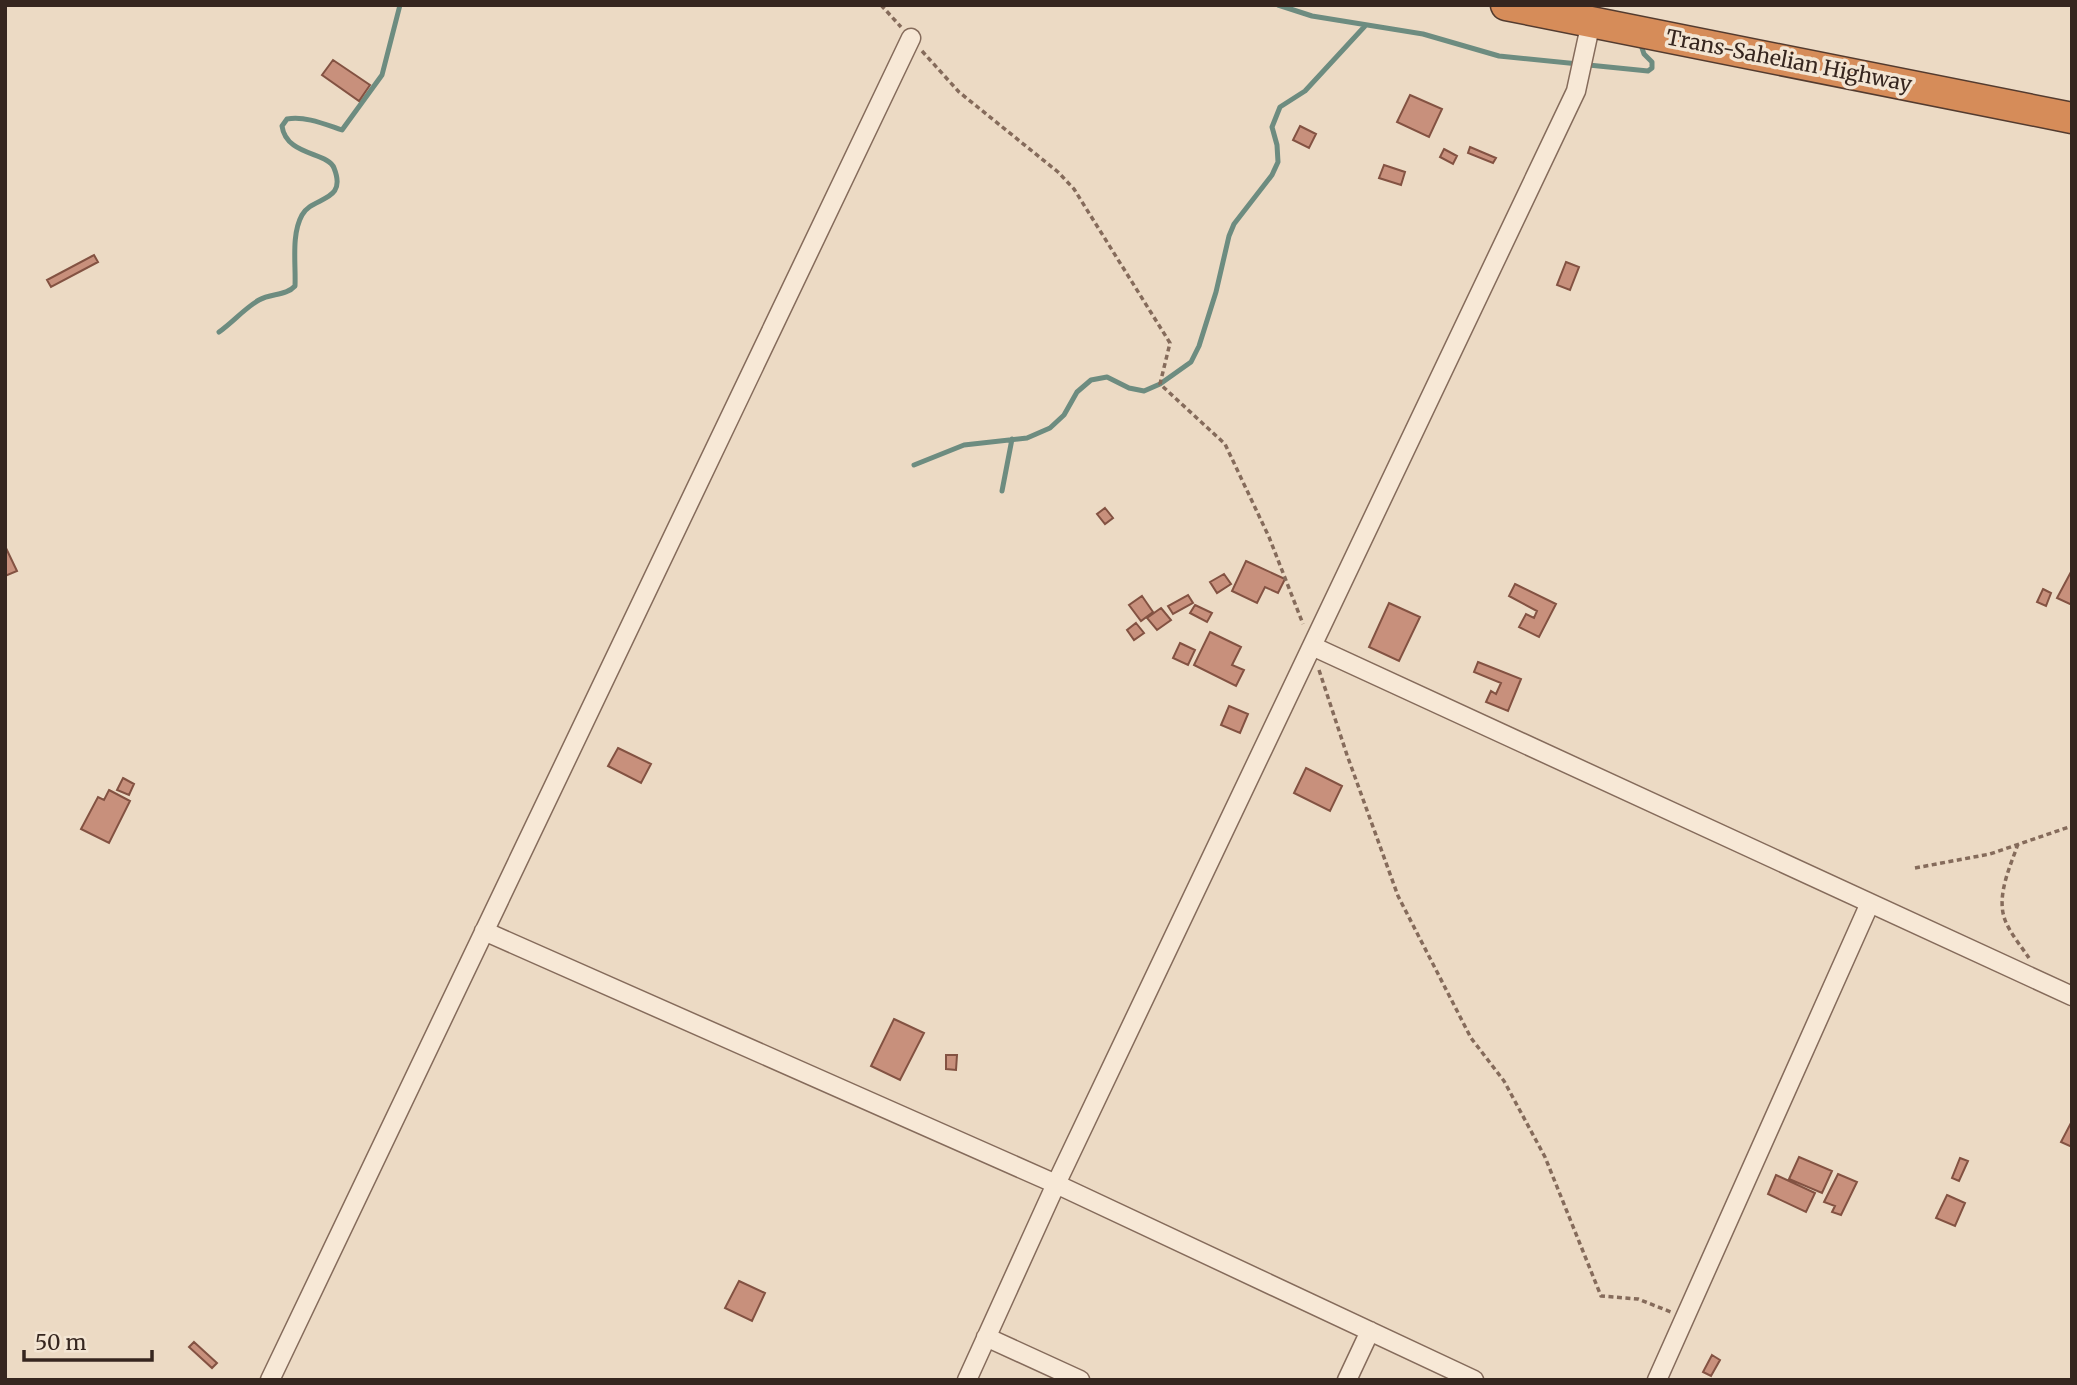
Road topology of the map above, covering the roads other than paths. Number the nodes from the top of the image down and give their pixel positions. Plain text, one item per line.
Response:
1 (1506, 5) edge
2 (1591, 22) junction
3 (911, 38) road end
4 (2072, 118) edge
5 (1312, 646) junction
6 (1870, 903) junction
7 (484, 931) junction
8 (2072, 996) edge
9 (1056, 1184) junction
10 (1370, 1331) junction
11 (986, 1337) junction
12 (270, 1380) edge
13 (967, 1380) edge
14 (1080, 1380) edge
15 (1347, 1380) edge
16 (1474, 1380) edge
17 (1657, 1380) edge

1 - 2 highway, Trans-Sahelian Highway
2 - 4 highway, Trans-Sahelian Highway
2 - 5 street
3 - 7 street
5 - 6 street
5 - 9 street
6 - 8 street
6 - 17 street
7 - 9 street
7 - 12 street
9 - 10 street
9 - 11 street
10 - 15 street
10 - 16 street
11 - 13 street
11 - 14 street

